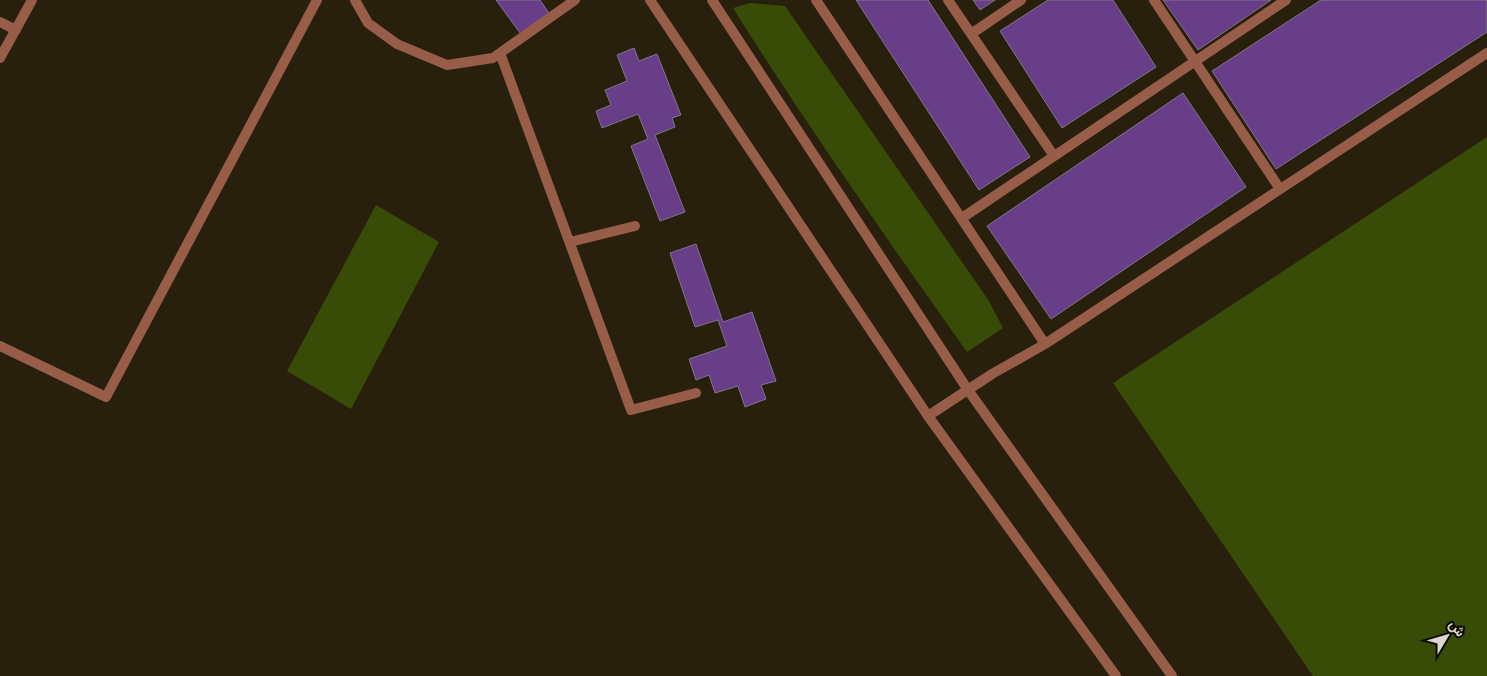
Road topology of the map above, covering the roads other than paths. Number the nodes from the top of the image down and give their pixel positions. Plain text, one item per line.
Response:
1 (32, 0) edge
2 (316, 0) edge
3 (355, 0) edge
4 (650, 0) edge
5 (712, 0) edge
6 (816, 0) edge
7 (948, 0) edge
8 (1021, 0) edge
9 (1154, 0) edge
10 (1286, 0) edge
11 (570, 1) edge
12 (0, 22) edge
13 (16, 30) junction
14 (971, 34) junction
15 (500, 53) junction
16 (1487, 53) edge
17 (0, 58) edge
18 (1195, 61) junction
19 (1054, 156) junction
20 (1280, 189) junction
21 (962, 218) junction
22 (635, 226) dead end
23 (570, 242) junction
24 (1045, 344) junction
25 (0, 346) edge
26 (968, 390) junction
27 (696, 393) dead end
28 (928, 416) junction
29 (1116, 676) edge
30 (1172, 676) edge

1 - 13 street
2 - 25 street
3 - 15 street
4 - 28 street
5 - 26 street
6 - 21 street
7 - 14 street
8 - 14 street
9 - 18 street
10 - 18 street
11 - 15 street
12 - 13 street
13 - 17 street
14 - 19 street
15 - 23 street
16 - 20 street
18 - 19 street
18 - 20 street
19 - 21 street
20 - 24 street
21 - 24 street
22 - 23 street
23 - 27 street
24 - 26 street
26 - 28 street
26 - 30 street
28 - 29 street

